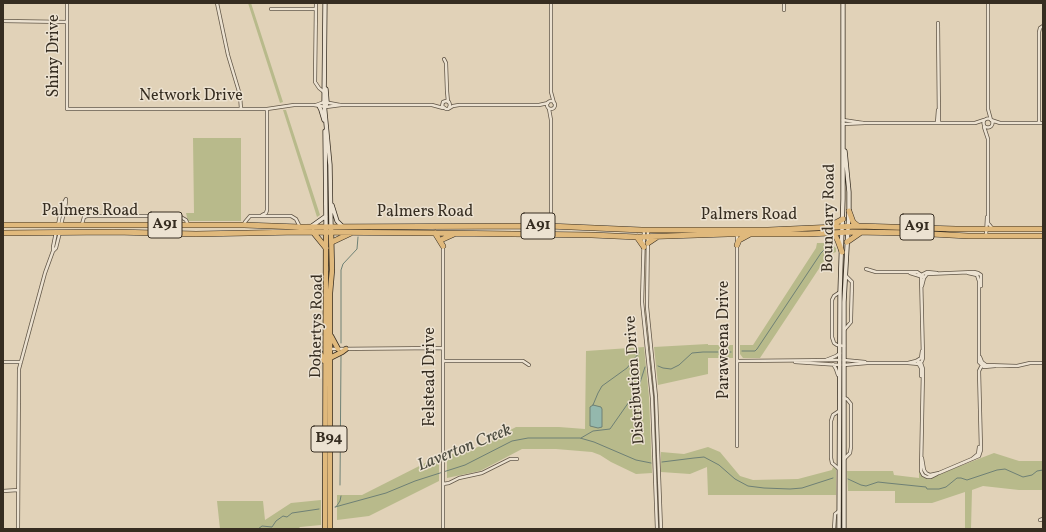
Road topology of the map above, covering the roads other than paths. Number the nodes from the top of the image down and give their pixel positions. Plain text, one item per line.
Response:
1 (67, 3) edge
2 (217, 3) edge
3 (316, 3) edge
4 (325, 3) edge
5 (551, 3) edge
6 (784, 3) edge
7 (842, 3) edge
8 (988, 3) edge
9 (271, 9) dead end
10 (316, 9) junction
11 (784, 10) dead end
12 (3, 22) edge
13 (67, 22) junction
14 (938, 23) dead end
15 (1043, 26) edge
16 (444, 59) dead end
17 (325, 75) junction
18 (446, 91) junction
19 (324, 92) junction
20 (551, 92) junction
21 (326, 102) junction
22 (448, 102) junction
23 (548, 102) junction
24 (443, 103) junction
25 (554, 103) junction
26 (341, 105) junction
27 (432, 105) junction
28 (459, 105) junction
29 (539, 105) junction
30 (316, 106) junction
31 (326, 107) junction
32 (443, 108) junction
33 (449, 108) junction
34 (548, 108) junction
35 (554, 108) junction
36 (67, 109) joint
37 (241, 109) junction
38 (988, 109) junction
39 (267, 110) junction
40 (551, 120) junction
41 (984, 120) junction
42 (991, 120) junction
43 (843, 122) junction
44 (938, 123) junction
45 (975, 123) junction
46 (1000, 123) junction
47 (1039, 123) junction
48 (1043, 123) edge
49 (326, 124) junction
50 (984, 126) junction
51 (990, 127) junction
52 (324, 131) junction
53 (988, 139) junction
54 (843, 144) junction
55 (846, 165) junction
56 (843, 170) junction
57 (330, 200) junction
58 (267, 210) junction
59 (849, 211) junction
60 (262, 215) junction
61 (272, 216) junction
62 (326, 216) junction
63 (988, 217) junction
64 (843, 219) junction
65 (551, 224) junction
66 (3, 225) edge
67 (59, 225) junction
68 (82, 225) junction
69 (189, 225) junction
70 (244, 225) junction
71 (329, 226) junction
72 (342, 226) junction
73 (444, 226) junction
74 (858, 226) junction
75 (300, 227) junction
76 (311, 227) junction
77 (845, 227) junction
78 (827, 228) junction
79 (986, 229) junction
80 (994, 229) junction
81 (1043, 229) edge
82 (646, 230) junction
83 (737, 231) junction
84 (58, 232) junction
85 (313, 232) junction
86 (329, 232) junction
87 (351, 232) junction
88 (861, 232) junction
89 (3, 233) edge
90 (435, 233) junction
91 (443, 233) junction
92 (456, 233) junction
93 (834, 233) junction
94 (845, 233) junction
95 (728, 234) junction
96 (751, 234) junction
97 (986, 236) junction
98 (1043, 236) edge
99 (637, 237) junction
100 (646, 237) junction
101 (658, 237) junction
102 (443, 239) junction
103 (332, 242) junction
104 (847, 242) junction
105 (648, 243) junction
106 (737, 245) junction
107 (443, 246) junction
108 (644, 247) junction
109 (326, 248) junction
110 (842, 252) junction
111 (866, 269) dead end
112 (846, 276) junction
113 (922, 276) junction
114 (643, 278) junction
115 (647, 278) junction
116 (841, 284) junction
117 (642, 286) junction
118 (647, 286) junction
119 (840, 292) junction
120 (642, 297) junction
121 (647, 297) junction
122 (844, 330) junction
123 (330, 335) junction
124 (325, 342) junction
125 (646, 344) junction
126 (651, 344) junction
127 (842, 346) junction
128 (443, 348) junction
129 (327, 349) junction
130 (338, 349) junction
131 (346, 349) junction
132 (840, 353) junction
133 (330, 358) junction
134 (443, 361) junction
135 (737, 361) junction
136 (824, 361) junction
137 (3, 362) edge
138 (21, 362) junction
139 (325, 362) junction
140 (790, 362) junction
141 (919, 362) junction
142 (842, 363) junction
143 (832, 364) junction
144 (1043, 364) edge
145 (529, 365) dead end
146 (983, 365) junction
147 (840, 380) junction
148 (655, 390) junction
149 (651, 391) junction
150 (844, 398) junction
151 (840, 403) junction
152 (840, 411) junction
153 (652, 412) junction
154 (656, 412) junction
155 (736, 446) dead end
156 (517, 459) dead end
157 (844, 459) junction
158 (840, 470) junction
159 (654, 482) junction
160 (658, 482) junction
161 (443, 484) junction
162 (3, 490) edge
163 (18, 490) junction
164 (656, 506) junction
165 (660, 506) junction
166 (842, 511) junction
167 (1043, 519) edge
168 (1040, 520) dead end
169 (18, 529) edge
170 (325, 529) edge
171 (330, 529) edge
172 (443, 529) edge
173 (657, 529) edge
174 (661, 529) edge
175 (834, 529) edge
176 (839, 529) edge
177 (844, 529) edge

1 - 13 street, Shiny Drive
2 - 37 street
3 - 10 street, Dohertys Road
4 - 17 main road, Dohertys Road / B94
5 - 20 street
6 - 11 street
7 - 43 main road, Boundary Road
8 - 38 street
9 - 10 street
10 - 19 street, Dohertys Road
12 - 13 street
13 - 36 street, Shiny Drive
14 - 44 street
15 - 47 street
16 - 18 street
17 - 19 main road, Dohertys Road / B94
17 - 21 main road, Dohertys Road / B94
18 - 22 street
18 - 24 street
19 - 21 main road, Dohertys Road / B94
20 - 23 street
20 - 25 street
21 - 26 street
21 - 30 street, Network Drive
21 - 31 main road, Dohertys Road / B94
22 - 24 street
22 - 28 street
22 - 33 street
23 - 25 street
23 - 29 street
23 - 34 street
24 - 27 street
24 - 32 street
25 - 35 street
26 - 27 street
26 - 31 street, Network Drive
27 - 32 street
28 - 29 street
28 - 33 street
29 - 34 street
30 - 31 street, Network Drive
30 - 39 street, Network Drive
30 - 52 main road
31 - 49 main road, Dohertys Road / B94
32 - 33 street
34 - 35 street
34 - 40 street
35 - 40 street
36 - 37 street, Network Drive
37 - 39 street, Network Drive
38 - 41 street
38 - 42 street
39 - 58 street
40 - 65 street
41 - 42 street
41 - 45 street
41 - 50 street
42 - 46 street
42 - 51 street
43 - 44 street
43 - 54 main road, Boundary Road
44 - 45 street
45 - 50 street
46 - 47 street
46 - 51 street
47 - 48 street
49 - 52 main road, Dohertys Road / B94
49 - 57 main road, Dohertys Road / B94
50 - 51 street
50 - 53 street
51 - 53 street
52 - 62 main road, Dohertys Road / B94
53 - 63 street
54 - 55 main road, Boundary Road
54 - 56 main road, Boundary Road
55 - 56 main road
55 - 59 main road, Boundary Road
56 - 64 main road, Boundary Road
57 - 71 main road, Dohertys Road / B94
57 - 72 main road
58 - 60 street
58 - 61 street
59 - 74 highway
59 - 77 main road, Boundary Road
60 - 61 street
60 - 70 street
61 - 75 street
62 - 71 main road, Dohertys Road / B94
62 - 76 main road
63 - 79 street
63 - 80 street
64 - 77 main road, Boundary Road
64 - 78 highway
65 - 73 highway, Palmers Road / A91
65 - 82 highway, Palmers Road / A91
66 - 67 highway, Palmers Road / A91
67 - 67 street
67 - 68 highway, Palmers Road / A91
67 - 84 highway
68 - 69 highway, Palmers Road / A91
68 - 69 street
69 - 70 highway, Palmers Road / A91
70 - 75 highway, Palmers Road / A91
71 - 72 highway, Palmers Road / A91
71 - 76 highway, Palmers Road / A91
71 - 86 main road, Dohertys Road / B94
72 - 73 highway, Palmers Road / A91
73 - 91 street, Felstead Drive
74 - 77 highway, A91
74 - 79 highway, A91
75 - 76 highway, Palmers Road / A91
77 - 78 highway, Palmers Road / A91
77 - 94 main road, Boundary Road
78 - 83 highway, Palmers Road / A91
79 - 80 highway, A91
79 - 97 street
80 - 81 highway, A91
82 - 83 highway, Palmers Road / A91
82 - 100 street, Distribution Drive
83 - 95 highway, Palmers Road / A91
83 - 96 highway, Palmers Road / A91
83 - 106 street, Paraweena Drive
84 - 85 highway, Palmers Road / A91
84 - 89 highway, Palmers Road / A91
84 - 138 street
85 - 86 highway, Palmers Road / A91
85 - 109 highway
86 - 87 highway, Palmers Road / A91
86 - 103 main road, Dohertys Road / B94
86 - 109 main road, Dohertys Road / B94
87 - 90 highway, Palmers Road / A91
87 - 103 highway
88 - 94 highway, A91
88 - 97 highway, A91
88 - 104 highway
90 - 91 highway, Palmers Road / A91
90 - 107 highway
91 - 92 highway, Palmers Road / A91
91 - 102 street, Felstead Drive
92 - 99 highway, Palmers Road / A91
92 - 102 highway
93 - 94 highway, Palmers Road / A91
93 - 96 highway, Palmers Road / A91
93 - 110 highway
94 - 104 main road, Boundary Road
94 - 110 main road, Boundary Road
95 - 101 highway, Palmers Road / A91
95 - 106 highway
96 - 106 highway
97 - 98 highway, A91
99 - 100 highway, Palmers Road / A91
99 - 108 highway
100 - 101 highway, Palmers Road / A91
100 - 105 street, Distribution Drive
100 - 108 street, Distribution Drive
101 - 105 highway
102 - 107 street, Felstead Drive
103 - 123 main road, Dohertys Road / B94
104 - 112 main road, Boundary Road
105 - 115 street, Distribution Drive
106 - 135 street, Paraweena Drive
107 - 128 street, Felstead Drive
108 - 114 street, Distribution Drive
109 - 124 main road, Dohertys Road / B94
110 - 116 main road, Boundary Road
111 - 113 street
112 - 116 main road
112 - 122 main road, Boundary Road
112 - 122 street, Boundary Road
113 - 141 street
113 - 146 street
114 - 115 street
114 - 117 street, Distribution Drive
115 - 118 street, Distribution Drive
116 - 119 main road, Boundary Road
117 - 118 street
117 - 120 street, Distribution Drive
118 - 121 street, Distribution Drive
119 - 127 main road, Boundary Road
119 - 127 street, Boundary Road
120 - 121 street
120 - 125 street, Distribution Drive
121 - 126 street, Distribution Drive
122 - 127 main road, Boundary Road
123 - 129 main road, Dohertys Road / B94
123 - 130 main road
124 - 129 main road, Dohertys Road / B94
124 - 139 main road
125 - 126 street
125 - 149 street, Distribution Drive
126 - 148 street, Distribution Drive
127 - 132 main road, Boundary Road
127 - 142 main road, Boundary Road
128 - 131 street
128 - 134 street, Felstead Drive
129 - 130 street
129 - 133 main road, Dohertys Road / B94
129 - 139 main road, Dohertys Road / B94
130 - 131 street
131 - 133 main road
132 - 136 street
132 - 142 main road, Boundary Road
133 - 171 main road, Dohertys Road / B94
134 - 145 street
134 - 161 street, Felstead Drive
135 - 140 street
135 - 155 street, Paraweena Drive
136 - 140 street
136 - 142 street
137 - 138 street
138 - 163 street
139 - 170 main road, Dohertys Road / B94
140 - 143 street
141 - 142 street
141 - 146 street
142 - 143 street
142 - 147 main road, Boundary Road
142 - 150 main road, Boundary Road
143 - 147 street
144 - 146 street
147 - 151 main road, Boundary Road
148 - 149 street
148 - 154 street, Distribution Drive
149 - 153 street, Distribution Drive
150 - 151 main road
150 - 157 main road, Boundary Road
150 - 157 street, Boundary Road
151 - 152 main road, Boundary Road
152 - 158 main road, Boundary Road
152 - 158 street
153 - 154 street
153 - 159 street, Distribution Drive
154 - 160 street, Distribution Drive
156 - 161 street
157 - 166 main road, Boundary Road
158 - 166 main road, Boundary Road
159 - 160 street
159 - 164 street, Distribution Drive
160 - 165 street, Distribution Drive
161 - 172 street, Felstead Drive
162 - 163 street
163 - 169 street
164 - 165 street
164 - 173 street, Distribution Drive
165 - 174 street, Distribution Drive
166 - 175 street
166 - 176 main road, Boundary Road
166 - 177 main road, Boundary Road
167 - 168 street

